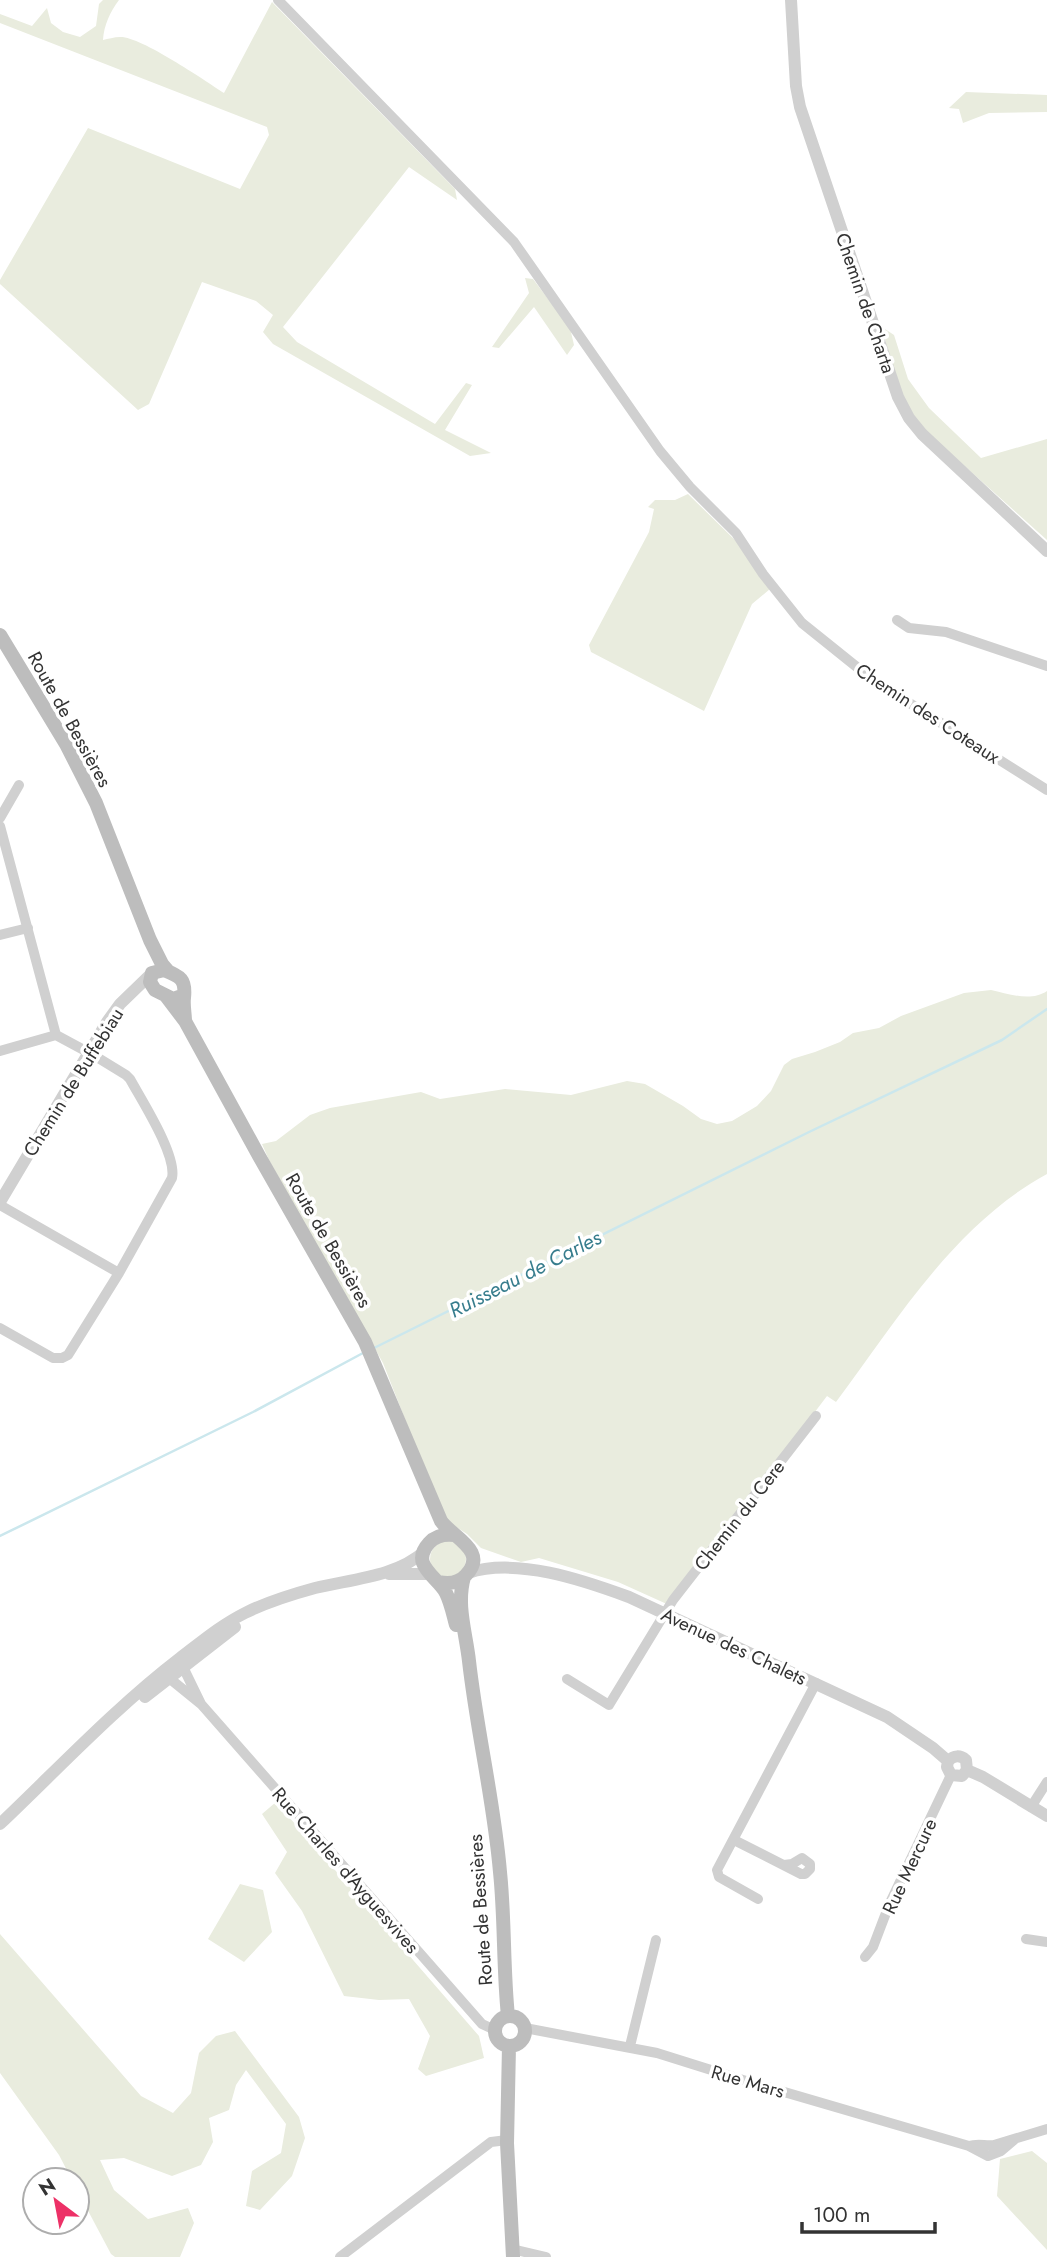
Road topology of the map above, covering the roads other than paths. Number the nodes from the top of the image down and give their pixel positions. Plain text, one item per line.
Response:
1 (278, 0) edge
2 (791, 0) edge
3 (1047, 551) edge
4 (897, 620) dead end
5 (0, 635) edge
6 (1047, 666) edge
7 (19, 785) dead end
8 (1047, 790) edge
9 (0, 818) edge
10 (0, 826) edge
11 (27, 928) junction
12 (0, 935) edge
13 (150, 940) junction
14 (168, 971) junction
15 (152, 973) junction
16 (161, 993) junction
17 (184, 995) junction
18 (125, 998) junction
19 (185, 1021) junction
20 (56, 1035) junction
21 (0, 1051) edge
22 (88, 1053) junction
23 (0, 1203) edge
24 (119, 1273) junction
25 (0, 1328) edge
26 (816, 1416) dead end
27 (424, 1485) junction
28 (454, 1535) junction
29 (428, 1546) junction
30 (471, 1550) junction
31 (505, 1567) junction
32 (379, 1574) junction
33 (466, 1575) junction
34 (434, 1578) junction
35 (664, 1614) junction
36 (175, 1670) junction
37 (470, 1677) junction
38 (567, 1679) dead end
39 (816, 1683) junction
40 (201, 1704) junction
41 (948, 1761) junction
42 (967, 1770) junction
43 (951, 1775) junction
44 (1047, 1782) edge
45 (1031, 1807) junction
46 (1047, 1816) edge
47 (0, 1824) edge
48 (734, 1840) junction
49 (784, 1865) dead end
50 (758, 1899) dead end
51 (656, 1940) dead end
52 (1026, 1940) dead end
53 (1046, 1942) edge
54 (865, 1957) dead end
55 (508, 2016) junction
56 (525, 2028) junction
57 (495, 2031) junction
58 (509, 2046) junction
59 (630, 2046) junction
60 (1047, 2129) edge
61 (506, 2140) junction
62 (512, 2253) edge
63 (340, 2257) edge
64 (546, 2257) edge

1 - 8 street, Chemin des Coteaux
2 - 3 street, Chemin de Charta
4 - 6 street
5 - 13 main road, Route de Bessières
7 - 9 street
10 - 11 street
11 - 12 street
11 - 20 street
13 - 14 main road, Route de Bessières
13 - 15 main road, Route de Bessières
14 - 15 main road
14 - 17 main road, Route de Bessières
15 - 16 main road, Route de Bessières
15 - 18 street, Chemin de Buffebiau
16 - 17 main road
16 - 18 street, Chemin de Buffebiau
16 - 19 main road, Route de Bessières
17 - 19 main road, Route de Bessières
18 - 22 street, Chemin de Buffebiau
19 - 27 main road, Route de Bessières
20 - 21 street
20 - 22 street
22 - 23 street, Chemin de Buffebiau
22 - 24 street
23 - 24 street
24 - 25 street
26 - 35 street, Chemin du Cere
27 - 28 main road, Route de Bessières
27 - 29 main road, Route de Bessières
28 - 29 main road
28 - 30 main road, Route de Bessières
29 - 32 street
29 - 34 main road, Route de Bessières
30 - 31 street, Avenue des Chalets
30 - 33 main road, Route de Bessières
31 - 33 street, Avenue des Chalets
31 - 35 street, Avenue des Chalets
32 - 34 street
32 - 36 street
33 - 34 main road
33 - 37 main road, Route de Bessières
34 - 37 main road, Route de Bessières
35 - 38 street, Chemin du Cere
35 - 39 street, Avenue des Chalets
36 - 40 street, Rue Charles d'Ayguesvives
36 - 40 street, Rue Charles d'Ayguesvives
36 - 47 street
37 - 55 main road, Route de Bessières
39 - 41 street, Avenue des Chalets
39 - 48 street
40 - 57 street, Rue Charles d'Ayguesvives
41 - 42 street, Avenue des Chalets
41 - 43 street
42 - 43 street
42 - 45 street, Avenue des Chalets
43 - 54 street, Rue Mercure
44 - 45 street
45 - 46 street, Avenue des Chalets
48 - 49 street
48 - 50 street
51 - 59 street
52 - 53 street
55 - 56 main road
55 - 57 main road
56 - 58 main road
56 - 59 street, Rue Mars
57 - 58 main road
58 - 61 main road
59 - 60 street, Rue Mars
61 - 62 main road
61 - 63 street
62 - 64 street

